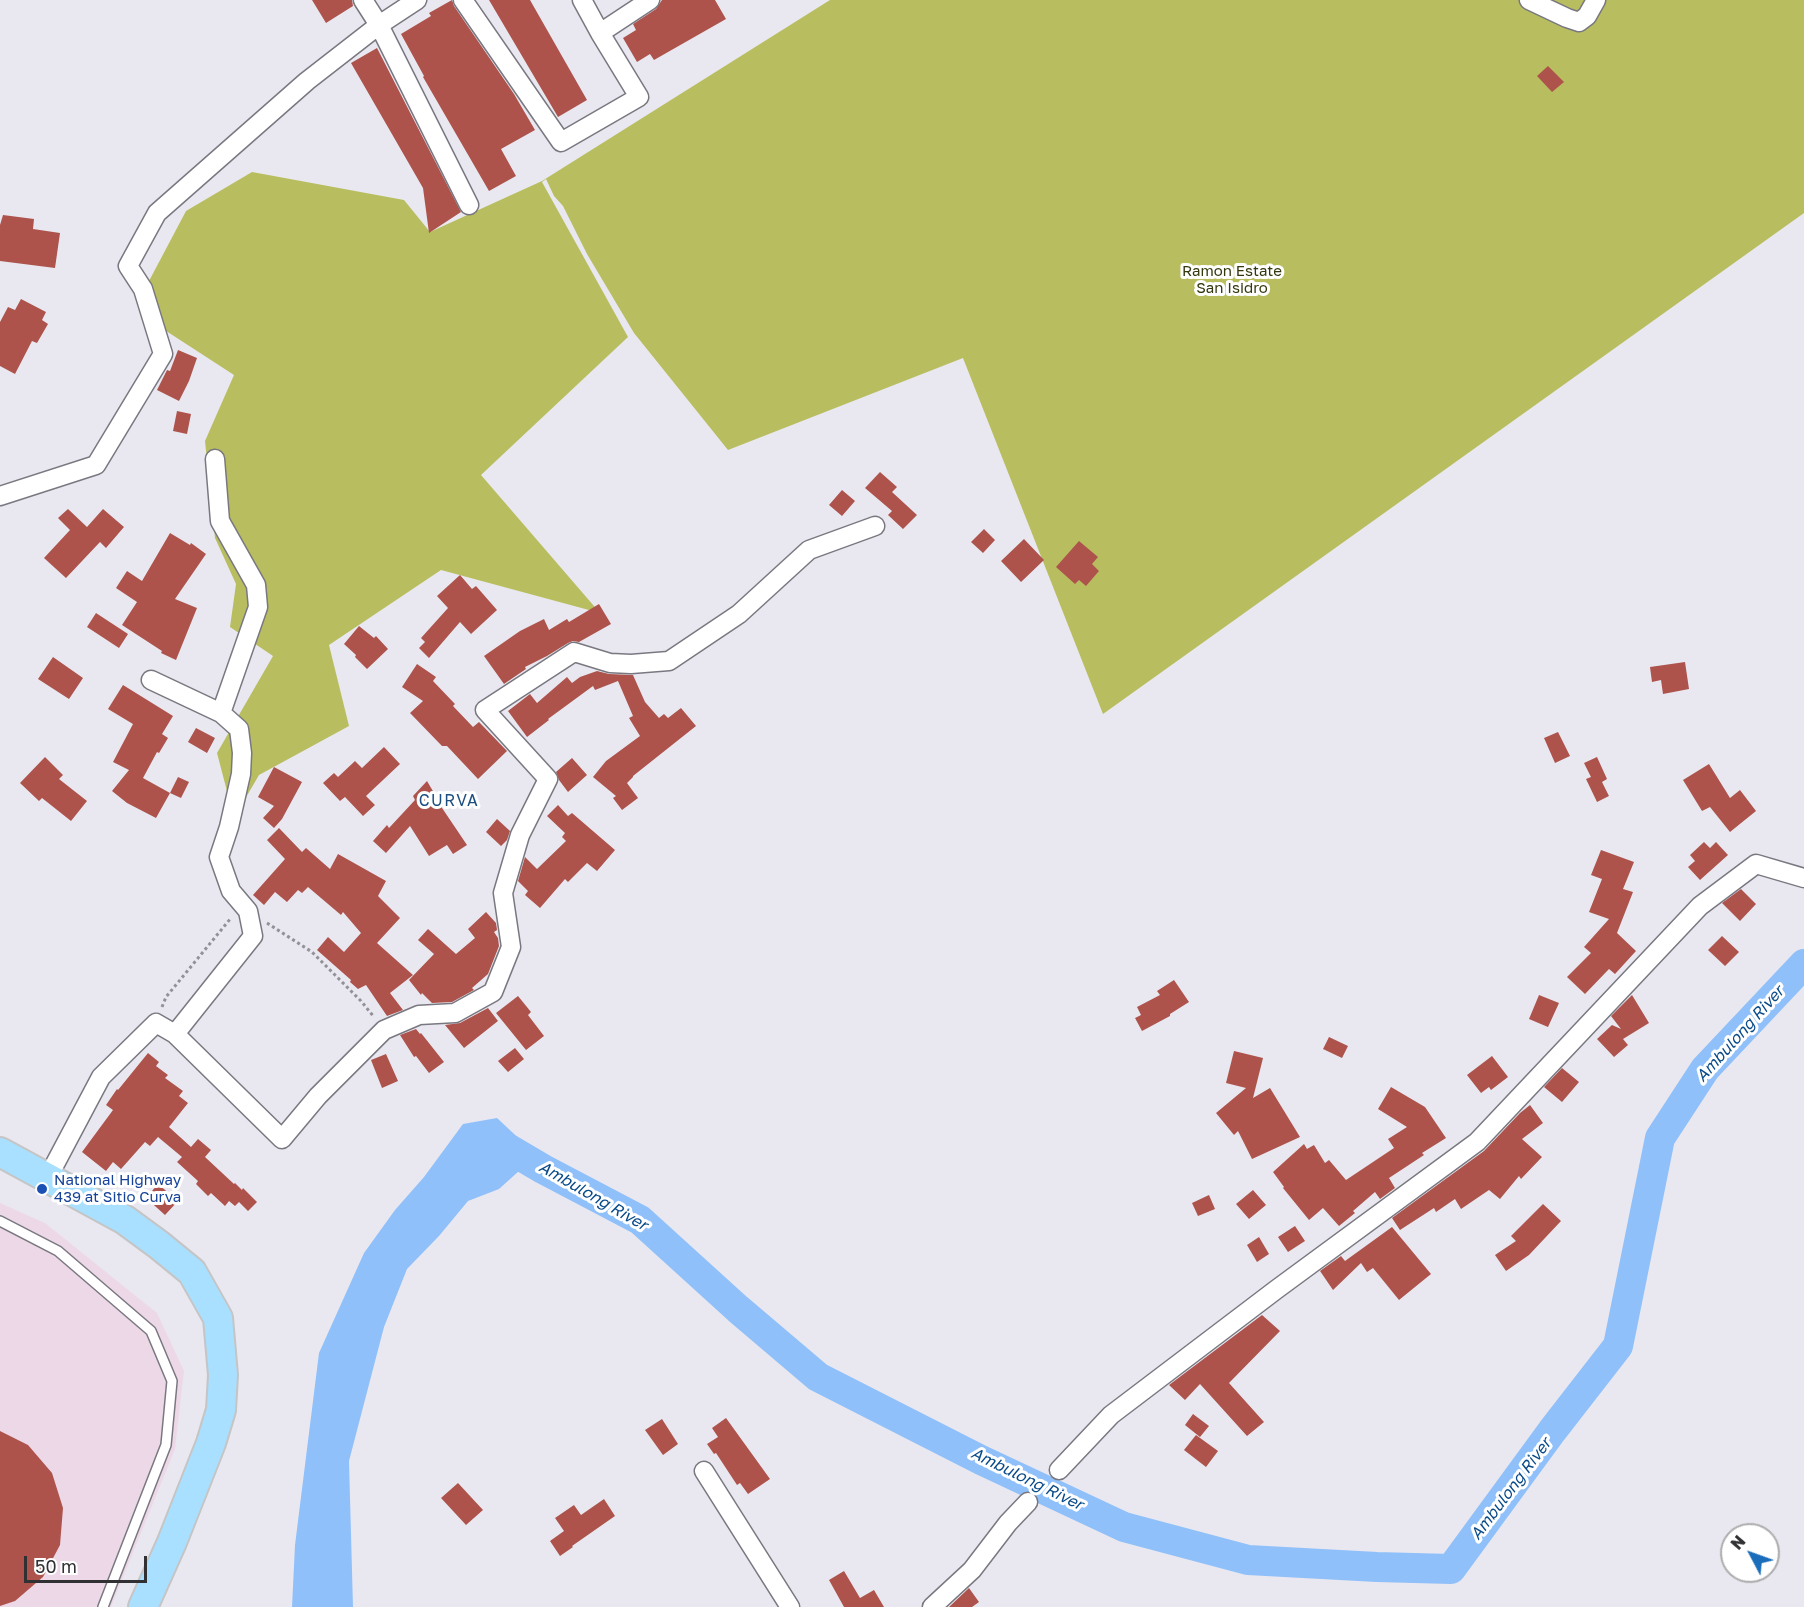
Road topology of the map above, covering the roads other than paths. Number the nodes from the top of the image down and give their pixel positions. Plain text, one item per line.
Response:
1 (363, 0) edge
2 (417, 0) edge
3 (463, 0) edge
4 (582, 0) edge
5 (650, 0) edge
6 (1529, 0) edge
7 (1596, 0) edge
8 (379, 24) junction
9 (600, 33) junction
10 (469, 205) dead end
11 (215, 459) dead end
12 (0, 496) edge
13 (875, 526) dead end
14 (151, 680) dead end
15 (221, 713) junction
16 (1804, 878) edge
17 (175, 1034) junction
18 (0, 1152) edge
19 (47, 1179) junction
20 (0, 1221) edge
21 (1059, 1470) dead end
22 (704, 1471) dead end
23 (1028, 1502) dead end
24 (103, 1607) edge
25 (143, 1607) edge
26 (790, 1607) edge
27 (932, 1607) edge

1 - 8 street
2 - 8 street
3 - 9 street
4 - 9 street
5 - 9 street
6 - 7 street
8 - 10 street
8 - 12 street
11 - 15 street
13 - 17 street
14 - 15 street
15 - 17 street
16 - 21 street
17 - 19 street
18 - 19 main road
19 - 25 main road
20 - 24 lane
22 - 26 street
23 - 27 street

